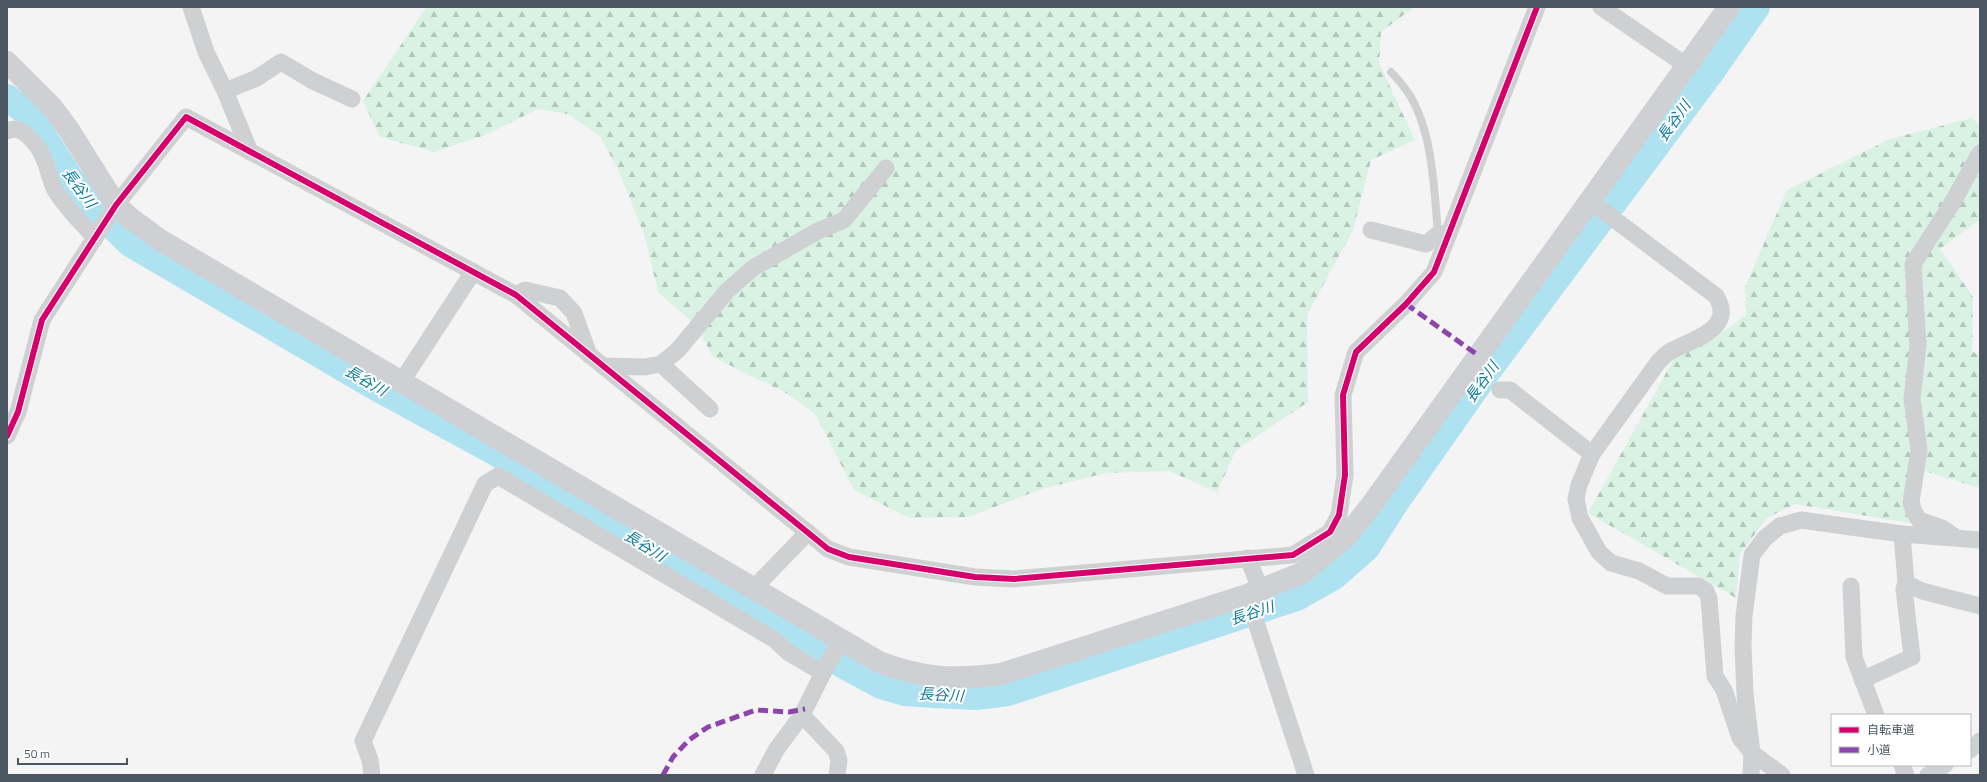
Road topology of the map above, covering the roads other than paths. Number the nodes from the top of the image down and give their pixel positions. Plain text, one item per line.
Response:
1 (1537, 7) edge
2 (1600, 7) edge
3 (1729, 7) edge
4 (194, 8) edge
5 (7, 62) edge
6 (1687, 66) junction
7 (1391, 72) dead end
8 (225, 91) junction
9 (352, 99) dead end
10 (7, 131) edge
11 (250, 152) junction
12 (1980, 153) edge
13 (886, 168) dead end
14 (1590, 202) junction
15 (116, 205) junction
16 (1371, 230) dead end
17 (1443, 234) junction
18 (95, 238) junction
19 (473, 272) junction
20 (516, 295) junction
21 (589, 355) junction
22 (661, 364) junction
23 (604, 366) junction
24 (402, 381) junction
25 (1500, 390) dead end
26 (710, 409) dead end
27 (11, 417) edge
28 (7, 436) edge
29 (1592, 454) junction
30 (808, 532) junction
31 (1902, 534) junction
32 (1959, 539) junction
33 (1980, 540) edge
34 (1248, 558) junction
35 (1906, 583) junction
36 (1852, 586) dead end
37 (753, 589) junction
38 (1253, 592) junction
39 (1980, 606) edge
40 (840, 641) junction
41 (823, 673) junction
42 (1862, 680) junction
43 (1876, 714) edge
44 (802, 715) junction
45 (1980, 741) edge
46 (1971, 749) edge
47 (1752, 753) junction
48 (1943, 766) edge
49 (372, 775) edge
50 (763, 775) edge
51 (837, 775) edge
52 (1306, 775) edge
53 (1752, 775) edge
54 (1782, 775) edge
55 (1928, 775) edge

1 - 17 street
2 - 6 street
3 - 6 street
4 - 8 street
5 - 15 street
6 - 14 street
7 - 17 lane
8 - 9 street
8 - 11 street
10 - 18 street
11 - 15 street
11 - 19 street
12 - 32 street
13 - 22 street
14 - 29 street
14 - 38 street
15 - 18 street
15 - 24 street
16 - 17 street
17 - 34 street
18 - 27 street
19 - 20 street
19 - 24 street
20 - 21 street
20 - 21 street
21 - 23 street
22 - 23 street
22 - 26 street
23 - 30 street
24 - 37 street
25 - 29 street
27 - 28 street
29 - 47 street
30 - 34 street
30 - 37 street
31 - 32 street
31 - 35 street
31 - 47 street
32 - 33 street
34 - 38 street
35 - 39 street
35 - 42 street
36 - 42 street
37 - 40 street
38 - 40 street
38 - 52 street
40 - 41 street
41 - 44 street
41 - 49 street
42 - 43 street
44 - 50 street
44 - 51 street
45 - 46 street
47 - 53 street
47 - 54 street
48 - 55 street

